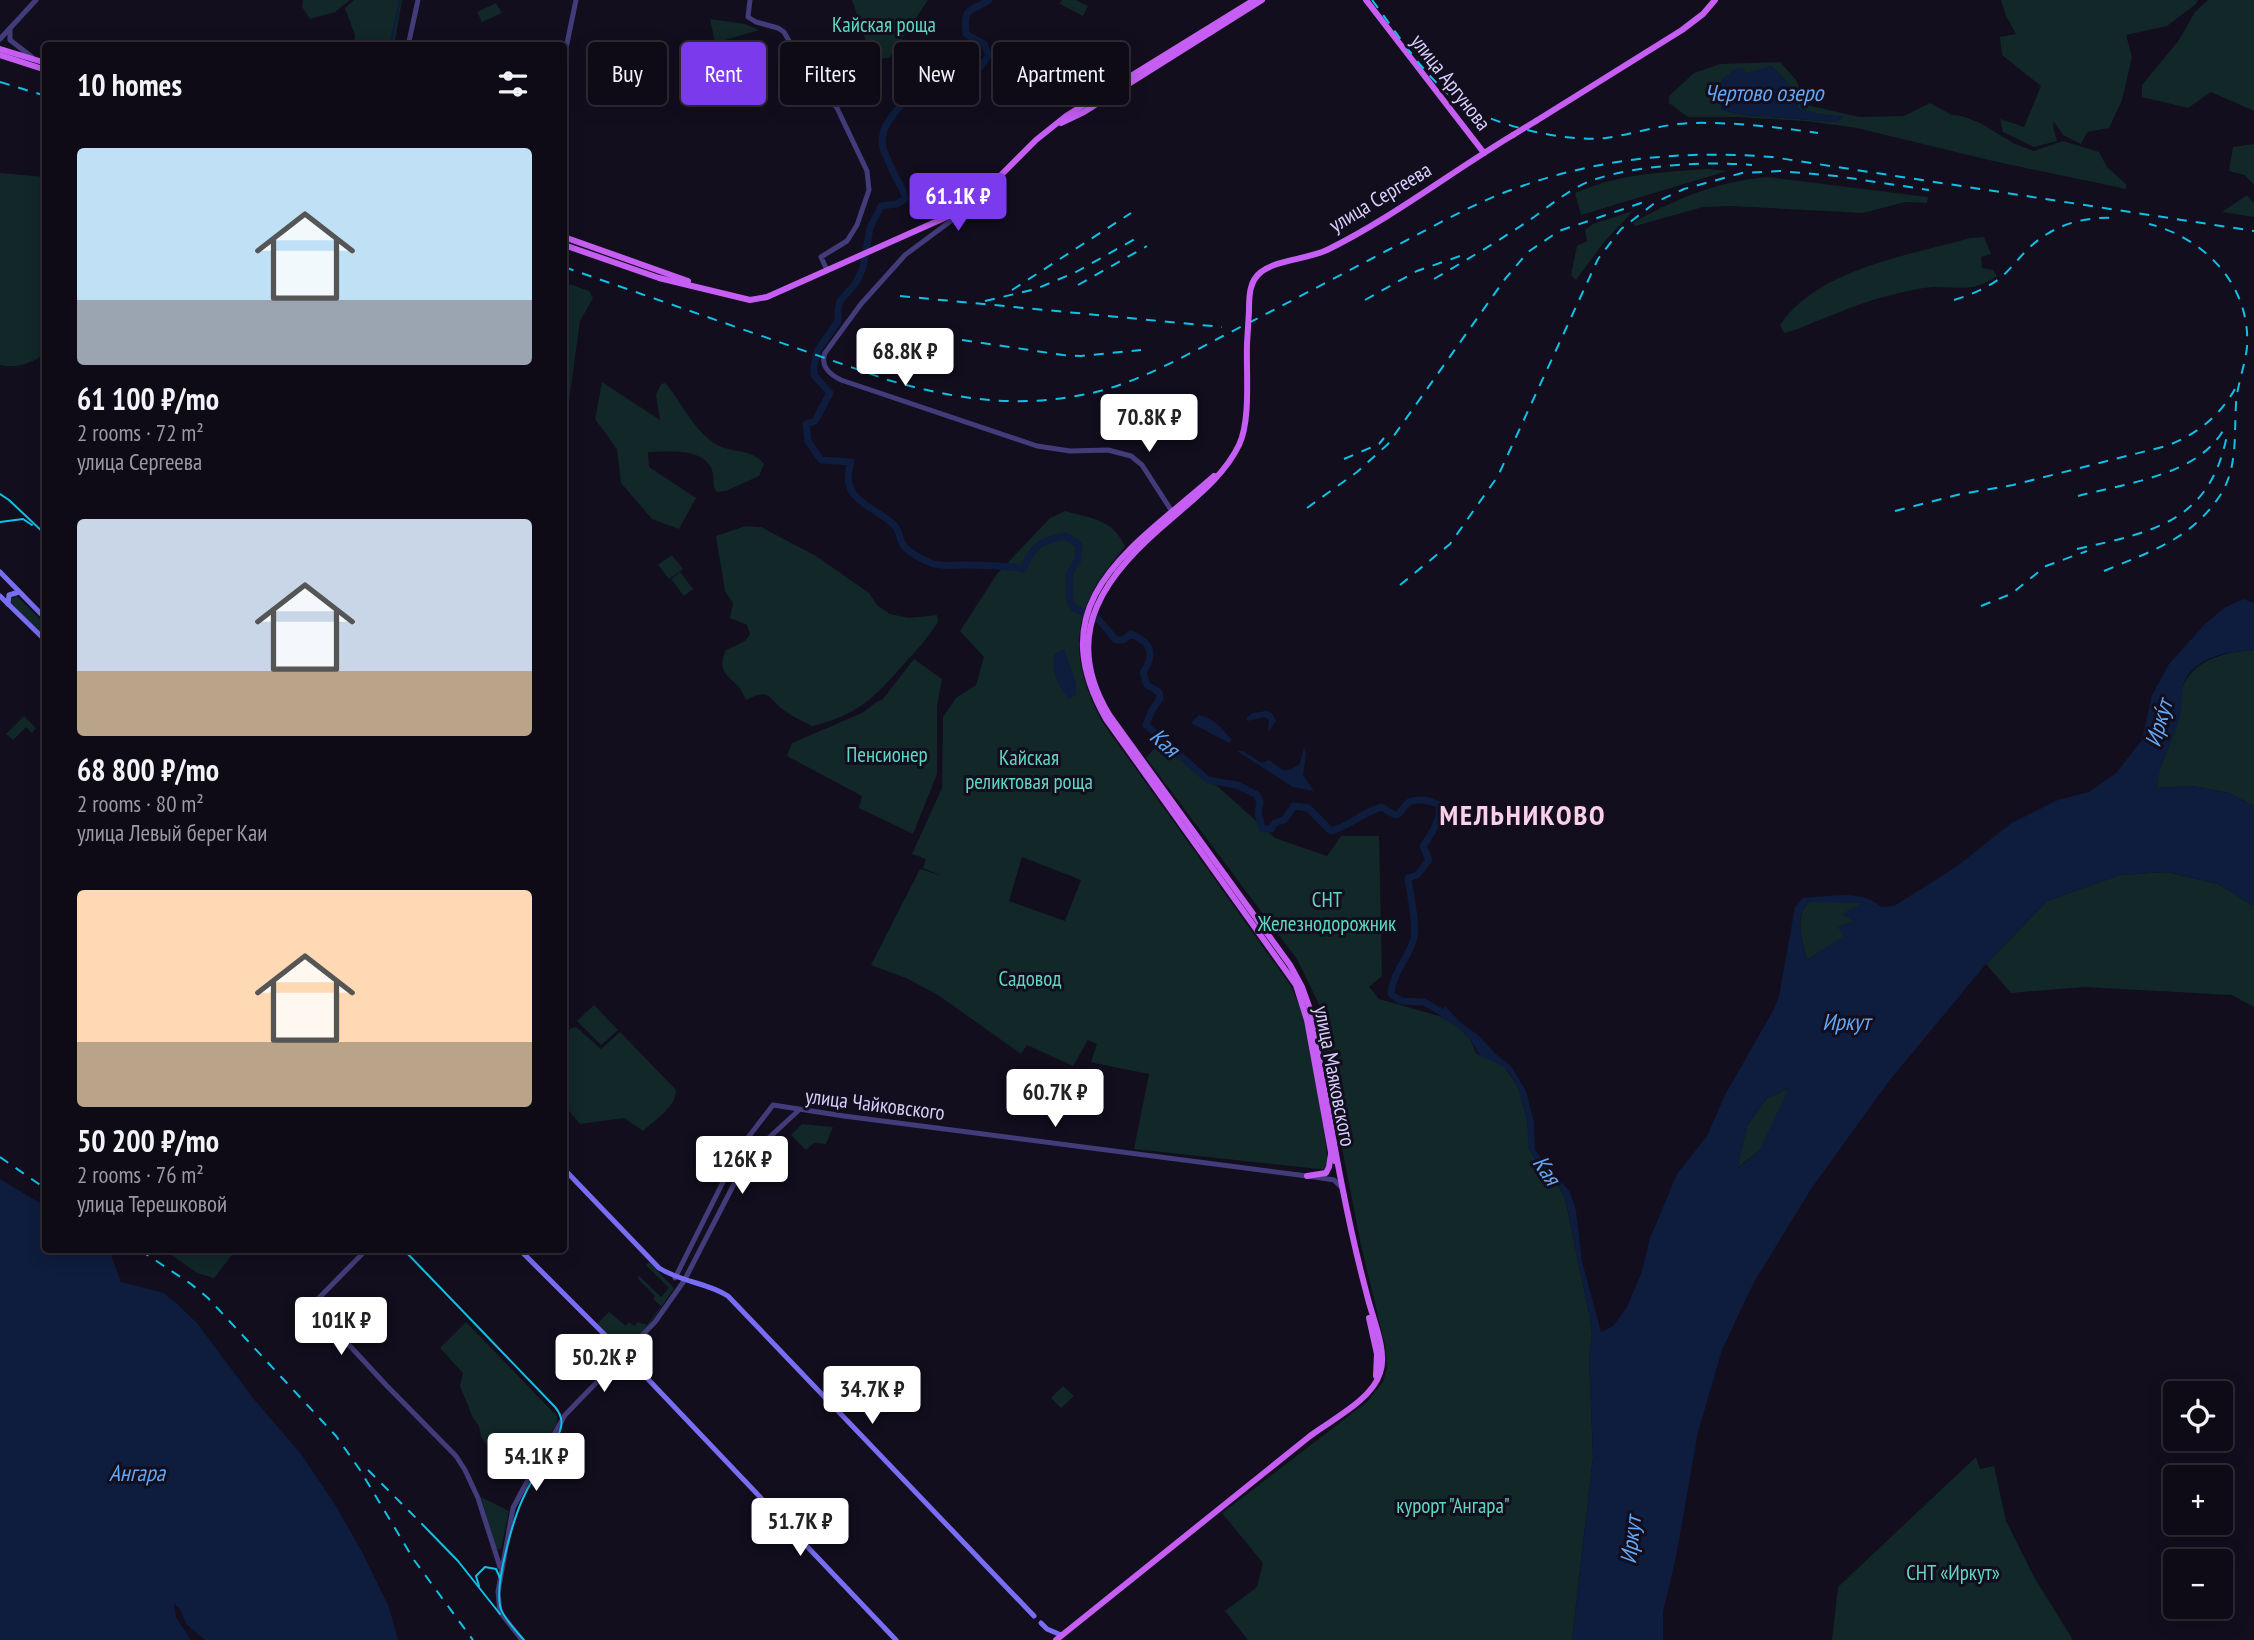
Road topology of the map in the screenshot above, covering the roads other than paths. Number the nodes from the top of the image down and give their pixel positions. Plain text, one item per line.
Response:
1 (36, 0) edge
2 (418, 0) edge
3 (576, 0) edge
4 (750, 0) edge
5 (1254, 0) edge
6 (1262, 0) edge
7 (1366, 0) edge
8 (1714, 0) edge
9 (11, 26) junction
10 (0, 39) edge
11 (409, 42) edge
12 (567, 44) edge
13 (0, 49) edge
14 (0, 55) edge
15 (42, 62) edge
16 (42, 69) edge
17 (1059, 123) junction
18 (1484, 153) junction
19 (969, 207) junction
20 (923, 228) junction
21 (567, 238) edge
22 (929, 239) junction
23 (567, 246) edge
24 (592, 247) junction
25 (588, 254) junction
26 (827, 270) junction
27 (661, 275) junction
28 (1174, 514) junction
29 (0, 572) edge
30 (19, 592) junction
31 (0, 596) edge
32 (8, 604) junction
33 (42, 615) edge
34 (1087, 626) junction
35 (42, 637) edge
36 (799, 1110) junction
37 (1331, 1152) junction
38 (1336, 1165) junction
39 (567, 1172) edge
40 (1307, 1176) junction
41 (1341, 1187) junction
42 (363, 1253) edge
43 (523, 1253) edge
44 (675, 1278) junction
45 (684, 1281) junction
46 (625, 1355) junction
47 (501, 1568) junction
48 (1034, 1616) dead end
49 (1041, 1623) dead end
50 (1061, 1638) edge
51 (522, 1640) edge
52 (896, 1640) edge

1 - 9 street
2 - 11 street
3 - 12 street
4 - 26 street
5 - 17 main road
6 - 17 main road
7 - 18 main road, улица Аргунова
8 - 18 main road, улица Сергеева, bridge
9 - 10 street
9 - 15 street
13 - 15 main road
14 - 16 main road
17 - 19 main road
18 - 28 main road, улица Сергеева, bridge
19 - 20 main road
19 - 22 street
20 - 22 street
20 - 26 main road
21 - 24 main road
22 - 28 street
23 - 25 main road
24 - 25 main road
24 - 27 main road
25 - 27 main road
26 - 27 main road
28 - 34 main road
29 - 30 main road
30 - 32 main road
30 - 33 main road
31 - 32 main road
32 - 35 main road
34 - 37 main road, улица Маяковского
34 - 38 main road, улица Маяковского
36 - 40 street, улица Чайковского
36 - 44 street, улица Чайковского
36 - 45 street
37 - 38 main road, улица Маяковского
37 - 40 main road
38 - 41 main road, улица Маяковского
39 - 44 main road
40 - 41 street, улица Чайковского
41 - 50 main road, улица Маяковского
42 - 47 street
43 - 46 main road
44 - 45 main road
45 - 46 street
45 - 48 main road
46 - 47 street
46 - 52 main road
47 - 51 street
49 - 50 main road

